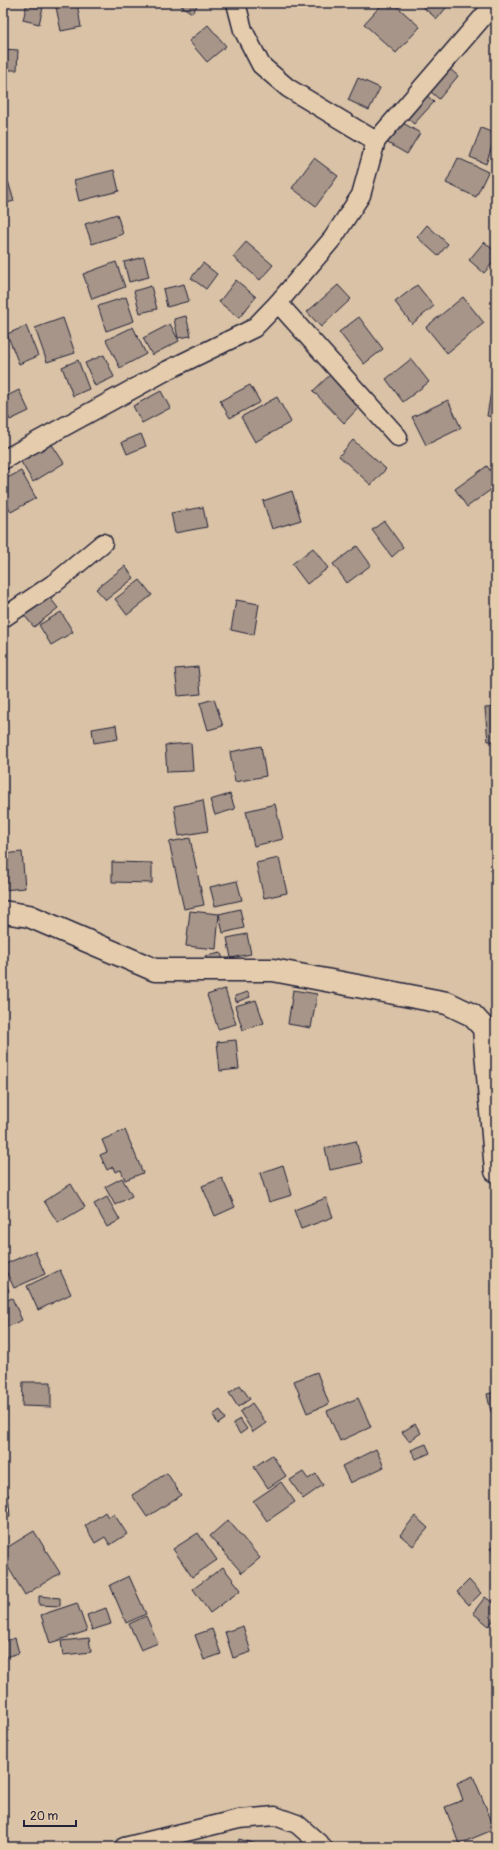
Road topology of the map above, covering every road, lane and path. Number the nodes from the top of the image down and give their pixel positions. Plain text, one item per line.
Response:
1 (236, 3) edge
2 (487, 6) edge
3 (376, 141) junction
4 (278, 303) junction
5 (398, 437) dead end
6 (3, 460) edge
7 (103, 543) dead end
8 (3, 618) edge
9 (3, 912) edge
10 (496, 1172) edge
11 (124, 1847) edge
12 (323, 1847) edge

1 - 3 street
2 - 3 street
3 - 4 street
4 - 5 street
4 - 6 street
7 - 8 street
9 - 10 street
11 - 12 street

